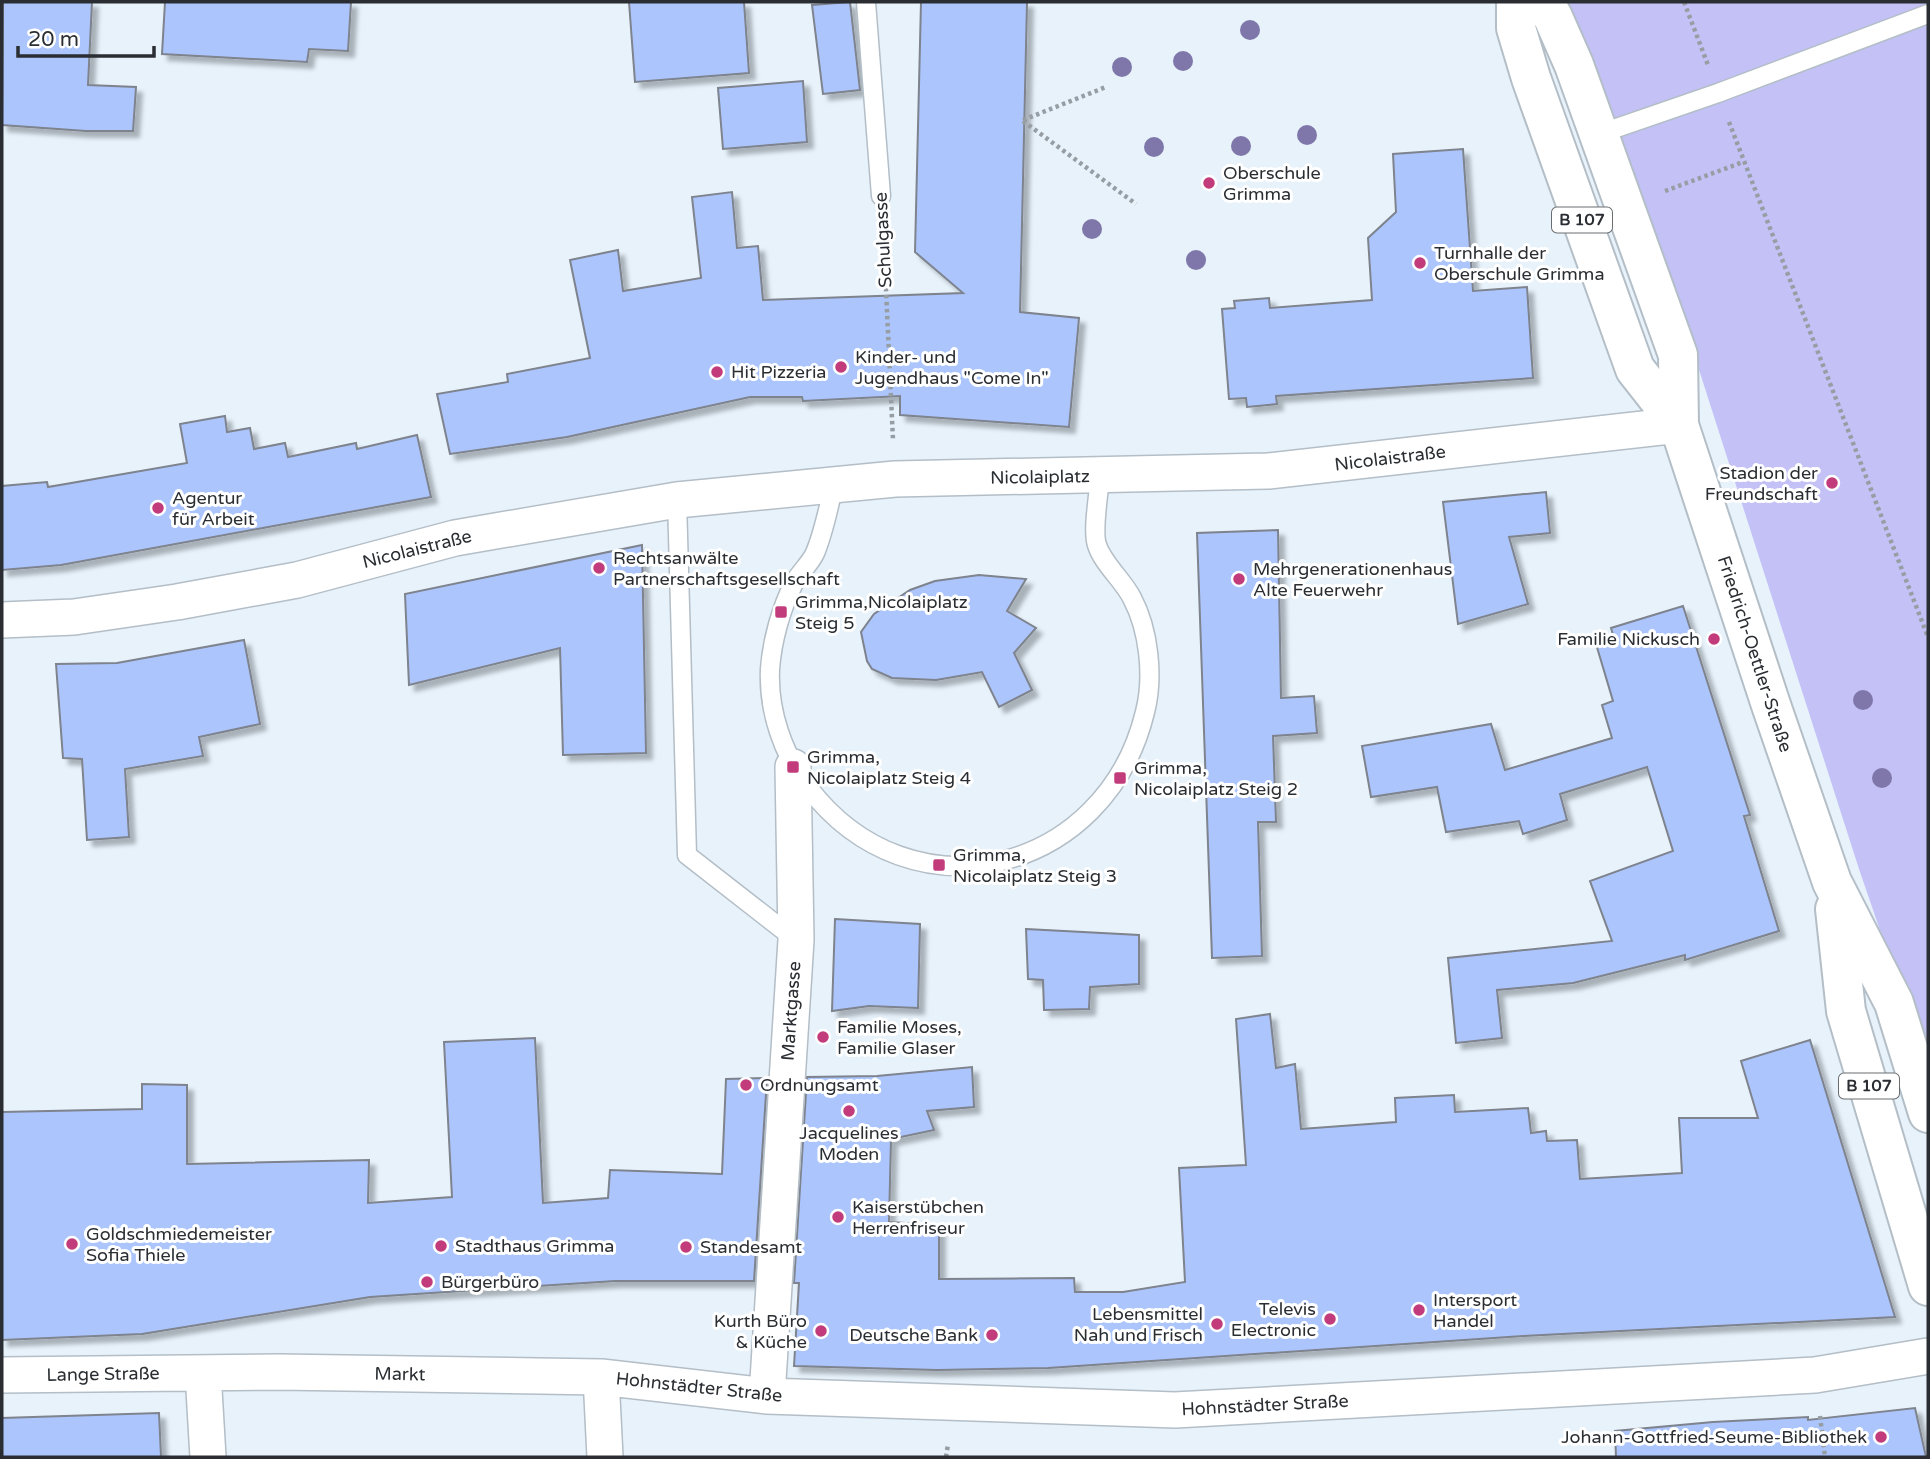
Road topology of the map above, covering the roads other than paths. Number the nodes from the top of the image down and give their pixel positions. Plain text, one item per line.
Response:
1 (866, 2) edge
2 (1516, 2) edge
3 (1539, 2) edge
4 (1928, 14) edge
5 (1599, 134) junction
6 (881, 197) road end
7 (1679, 425) junction
8 (1100, 476) junction
9 (834, 486) junction
10 (677, 500) junction
11 (2, 620) edge
12 (793, 767) junction
13 (1832, 882) junction
14 (796, 940) junction
15 (1928, 1113) edge
16 (1928, 1286) edge
17 (1928, 1356) edge
18 (204, 1373) junction
19 (2, 1375) edge
20 (600, 1377) junction
21 (767, 1396) junction
22 (208, 1457) edge
23 (605, 1457) edge

1 - 6 lane, Schulgasse
2 - 7 main road, Friedrich-Oettler-Straße / B 107
3 - 5 main road, Friedrich-Oettler-Straße / B 107
4 - 5 lane
5 - 7 main road, Friedrich-Oettler-Straße / B 107
7 - 8 street, Nicolaistraße
7 - 13 main road, Friedrich-Oettler-Straße / B 107
8 - 9 street, Nicolaiplatz
8 - 12 lane, Nicolaiplatz
9 - 10 street, Nicolaistraße
9 - 12 lane, Nicolaiplatz
10 - 11 street, Nicolaistraße
10 - 14 lane
12 - 14 street, Marktgasse
13 - 15 main road, Friedrich-Oettler-Straße / B 107
13 - 16 main road, Friedrich-Oettler-Straße / B 107
14 - 21 street, Marktgasse
17 - 21 street, Hohnstädter Straße
18 - 19 street, Lange Straße
18 - 20 street, Markt
18 - 22 street
20 - 21 street, Hohnstädter Straße
20 - 23 street

